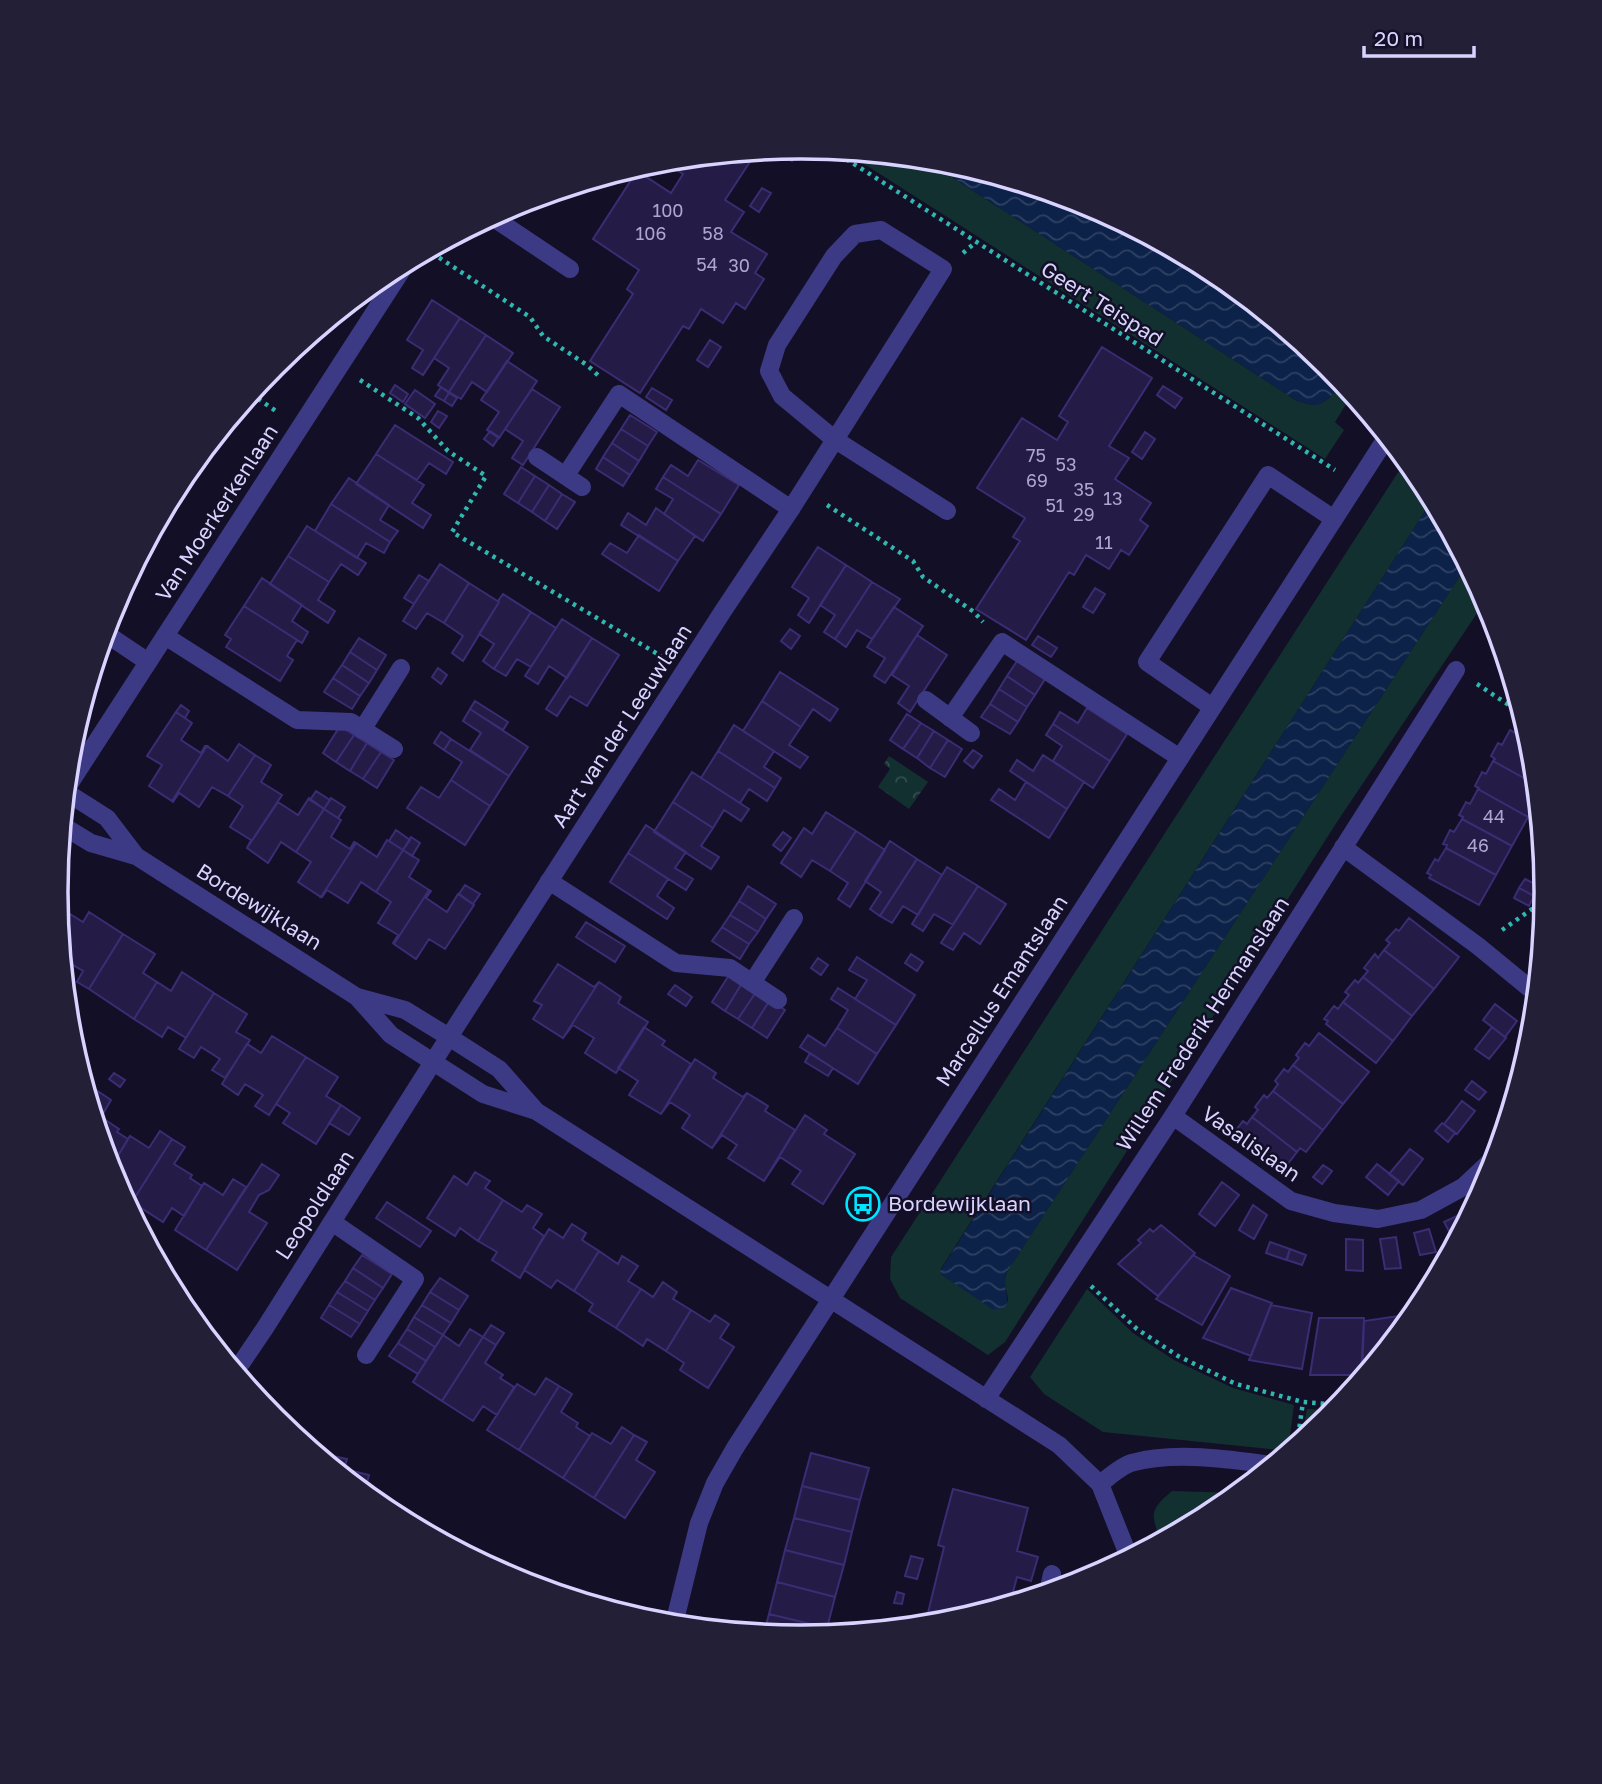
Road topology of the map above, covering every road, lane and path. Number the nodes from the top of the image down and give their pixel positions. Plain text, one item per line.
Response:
1 (849, 161) edge
2 (502, 224) edge
3 (436, 256) edge
4 (570, 269) dead end
5 (393, 284) edge
6 (339, 366) junction
7 (619, 394) junction
8 (834, 439) junction
9 (1382, 445) edge
10 (537, 457) dead end
11 (566, 475) junction
12 (1357, 484) junction
13 (582, 487) dead end
14 (803, 489) junction
15 (791, 509) junction
16 (947, 510) dead end
17 (1334, 519) junction
18 (165, 636) junction
19 (114, 638) edge
20 (1002, 642) junction
21 (148, 662) junction
22 (401, 668) dead end
23 (685, 670) junction
24 (1455, 670) joint
25 (926, 700) dead end
26 (1510, 706) edge
27 (1212, 707) junction
28 (950, 718) junction
29 (362, 730) junction
30 (971, 733) dead end
31 (394, 749) dead end
32 (1180, 758) junction
33 (79, 770) edge
34 (75, 796) edge
35 (71, 831) edge
36 (1343, 847) junction
37 (136, 856) junction
38 (549, 881) junction
39 (1533, 908) edge
40 (794, 918) dead end
41 (1478, 946) junction
42 (752, 983) junction
43 (1527, 986) edge
44 (358, 997) junction
45 (778, 1000) dead end
46 (449, 1037) junction
47 (433, 1062) junction
48 (536, 1111) junction
49 (1173, 1116) junction
50 (1477, 1174) edge
51 (332, 1222) junction
52 (1069, 1272) junction
53 (831, 1299) junction
54 (366, 1355) dead end
55 (240, 1363) edge
56 (986, 1399) junction
57 (1304, 1402) junction
58 (1325, 1404) edge
59 (1300, 1428) edge
60 (1259, 1463) edge
61 (1100, 1484) junction
62 (1126, 1549) edge
63 (1052, 1574) dead end
64 (1050, 1581) edge
65 (677, 1614) edge

1 - 12 path, Geert Teispad
2 - 4 street
3 - 7 path
5 - 6 street, Van Moerkerkenlaan
6 - 18 street, Van Moerkerkenlaan
6 - 23 path
7 - 11 street
7 - 15 street
8 - 8 street, Aart van der Leeuwlaan
8 - 14 street, Aart van der Leeuwlaan
8 - 16 street
9 - 12 street, Marcellus Emantslaan
10 - 11 street
11 - 13 street
12 - 17 street, Marcellus Emantslaan
14 - 15 street, Aart van der Leeuwlaan
14 - 20 path
15 - 23 street, Aart van der Leeuwlaan
17 - 27 street, Marcellus Emantslaan
17 - 27 street
18 - 21 street, Van Moerkerkenlaan
18 - 29 street
19 - 21 street
20 - 28 street
20 - 32 street
21 - 33 street, Van Moerkerkenlaan
22 - 29 street
23 - 38 street, Aart van der Leeuwlaan
24 - 26 path
24 - 36 street, Willem Frederik Hermanslaan
25 - 28 street
27 - 32 street, Marcellus Emantslaan
28 - 30 street
29 - 31 street
32 - 53 street, Marcellus Emantslaan
34 - 37 street, Bordewijklaan
35 - 37 street, Bordewijklaan
36 - 41 street
36 - 49 street, Willem Frederik Hermanslaan
37 - 44 street, Bordewijklaan
38 - 42 street
38 - 46 street, Aart van der Leeuwlaan
39 - 41 path
40 - 42 street
41 - 43 street
42 - 45 street
44 - 46 street, Bordewijklaan
44 - 47 street, Bordewijklaan
46 - 47 street, Leopoldlaan
46 - 48 street, Bordewijklaan
47 - 48 street, Bordewijklaan
47 - 51 street, Leopoldlaan
48 - 53 street, Bordewijklaan
49 - 50 street, Vasalislaan
49 - 52 street, Willem Frederik Hermanslaan
51 - 54 street
51 - 55 street, Leopoldlaan
52 - 56 street, Willem Frederik Hermanslaan
52 - 57 path
53 - 56 street, Bordewijklaan
53 - 65 street, Marcellus Emantslaan
56 - 61 street, Bordewijklaan
57 - 58 path
57 - 59 path
60 - 61 street
61 - 62 street, Bordewijklaan
63 - 64 street

